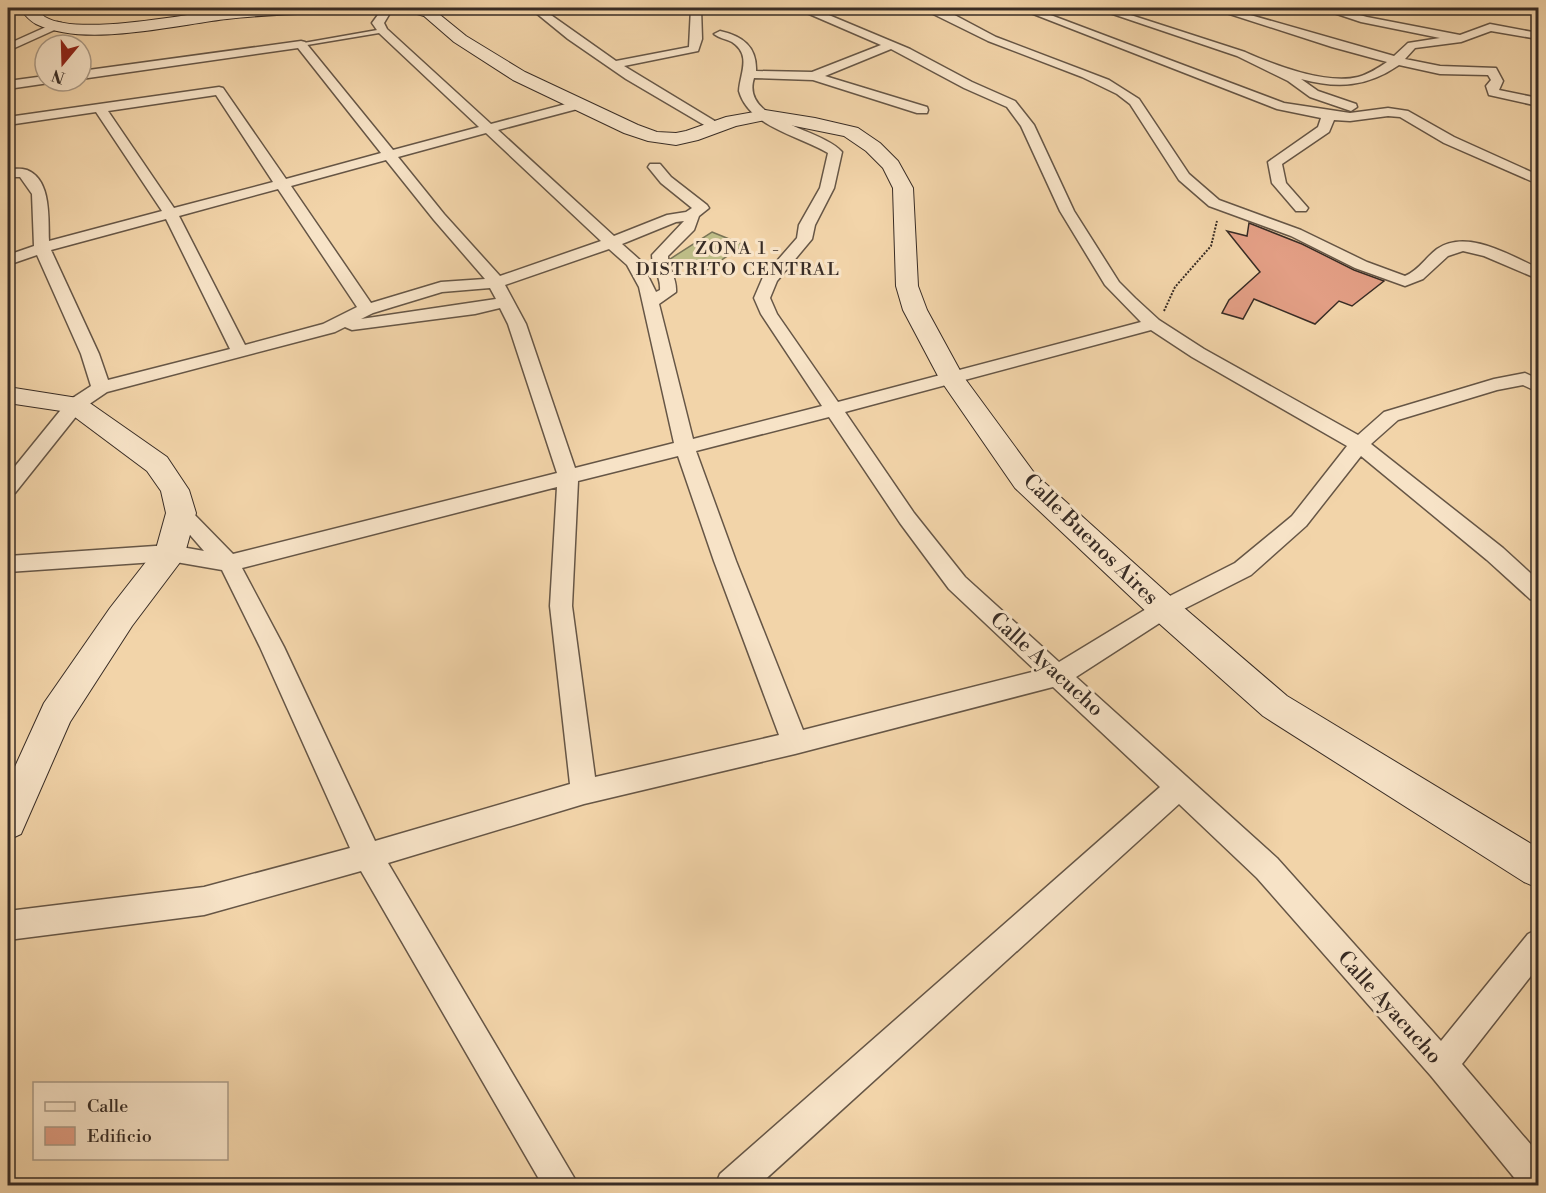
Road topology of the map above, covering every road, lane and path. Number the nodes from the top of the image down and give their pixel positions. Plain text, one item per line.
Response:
1 (27, 8) edge
2 (324, 8) edge
3 (388, 8) edge
4 (412, 8) edge
5 (536, 8) edge
6 (696, 8) edge
7 (804, 8) edge
8 (926, 8) edge
9 (1023, 8) edge
10 (1100, 8) edge
11 (1216, 8) edge
12 (1324, 8) edge
13 (1521, 8) edge
14 (1539, 13) edge
15 (57, 25) junction
16 (383, 31) junction
17 (720, 34) dead end
18 (1539, 36) edge
19 (1461, 39) junction
20 (301, 45) junction
21 (890, 45) junction
22 (8, 48) edge
23 (1398, 61) junction
24 (1265, 64) junction
25 (616, 65) junction
26 (93, 73) edge
27 (749, 74) junction
28 (814, 76) junction
29 (33, 82) edge
30 (8, 85) edge
31 (1539, 102) edge
32 (577, 105) junction
33 (100, 108) junction
34 (922, 110) dead end
35 (1388, 112) junction
36 (765, 115) junction
37 (1327, 115) junction
38 (8, 121) edge
39 (716, 126) junction
40 (489, 128) junction
41 (389, 156) junction
42 (656, 167) dead end
43 (8, 172) edge
44 (1539, 180) edge
45 (282, 185) junction
46 (1214, 202) junction
47 (1301, 208) dead end
48 (171, 213) junction
49 (688, 217) junction
50 (611, 243) junction
51 (42, 248) junction
52 (8, 260) edge
53 (1539, 274) edge
54 (495, 283) junction
55 (506, 302) junction
56 (650, 303) junction
57 (367, 309) junction
58 (1153, 324) junction
59 (329, 328) junction
60 (240, 351) junction
61 (952, 378) junction
62 (1539, 386) edge
63 (101, 388) junction
64 (8, 395) edge
65 (75, 405) junction
66 (832, 411) junction
67 (1359, 444) junction
68 (685, 448) junction
69 (568, 477) junction
70 (8, 488) edge
71 (181, 513) junction
72 (170, 553) junction
73 (229, 563) junction
74 (8, 564) edge
75 (1539, 593) edge
76 (1164, 609) junction
77 (1059, 675) junction
78 (795, 743) junction
79 (1180, 786) junction
80 (584, 792) junction
81 (8, 822) edge
82 (368, 856) junction
83 (1539, 869) edge
84 (8, 926) edge
85 (1539, 944) edge
86 (1442, 1065) junction
87 (1539, 1179) edge
88 (562, 1185) edge
89 (732, 1185) edge

1 - 15 street
2 - 15 street
3 - 16 street
4 - 32 street, Calle Buenos Aires
5 - 25 street
6 - 25 street
7 - 21 street
8 - 46 street
9 - 37 street
10 - 24 street
11 - 23 street
12 - 19 street
13 - 14 lane
15 - 22 street
16 - 20 lane
16 - 40 street
17 - 27 street
18 - 19 street
19 - 23 street
20 - 26 street
20 - 41 street
21 - 28 street
21 - 58 street
23 - 24 street
23 - 31 street
24 - 35 street
25 - 39 street
27 - 28 street
27 - 36 street
28 - 34 street
29 - 30 street
32 - 39 street, Calle Buenos Aires
32 - 40 street
33 - 38 street
33 - 45 street
33 - 48 street
35 - 37 street
35 - 44 street
36 - 39 street, Calle Buenos Aires
36 - 61 street, Calle Buenos Aires
36 - 66 street, Calle Ayacucho
37 - 47 street
40 - 41 street
40 - 50 street
41 - 45 street
41 - 54 street
42 - 49 street
43 - 51 street
45 - 48 street
45 - 57 street
46 - 53 street
46 - 58 path
48 - 51 street
48 - 60 street
49 - 50 street
49 - 56 street
50 - 54 street
50 - 56 street
51 - 52 street
51 - 63 street
54 - 55 street
54 - 57 street
55 - 59 street
55 - 69 street
56 - 68 street
57 - 59 street
58 - 61 street
58 - 67 street
59 - 60 street
60 - 63 street
61 - 66 street
61 - 76 street, Calle Buenos Aires
62 - 67 street
63 - 65 street
64 - 65 street
65 - 70 street
65 - 71 street
66 - 68 street
66 - 77 street, Calle Ayacucho
67 - 75 street
67 - 76 street
68 - 69 street
68 - 78 street
69 - 73 street
69 - 80 street
71 - 72 street
71 - 73 street
72 - 73 street
72 - 74 street
72 - 81 street
73 - 82 street
76 - 77 street
76 - 83 street, Calle Buenos Aires
77 - 78 street
77 - 79 street, Calle Ayacucho
78 - 80 street
79 - 86 street, Calle Ayacucho
79 - 89 street
80 - 82 street
82 - 84 street
82 - 88 street
85 - 86 street
86 - 87 street, Calle Ayacucho

